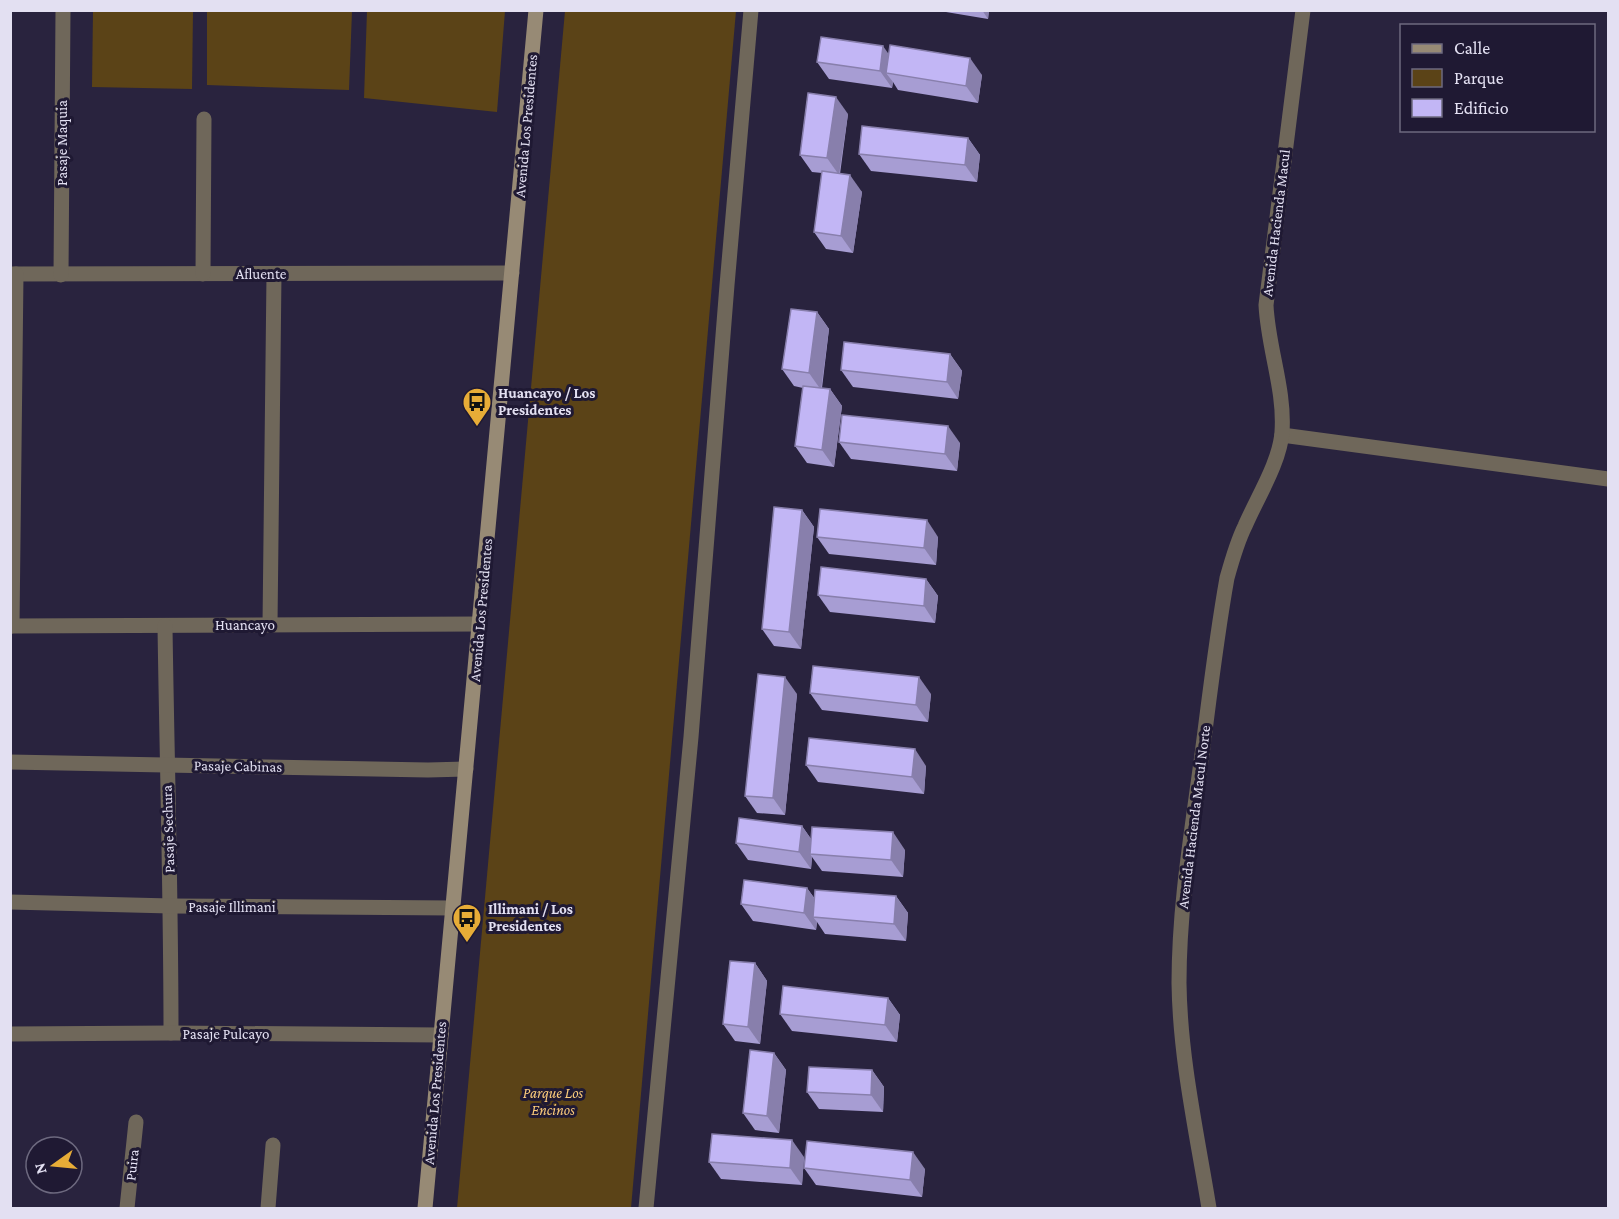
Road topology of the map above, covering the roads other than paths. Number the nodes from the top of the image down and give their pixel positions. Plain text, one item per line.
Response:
1 (63, 10) edge
2 (536, 10) edge
3 (751, 10) edge
4 (1303, 10) edge
5 (204, 119) dead end
6 (512, 273) junction
7 (13, 274) edge
8 (61, 274) junction
9 (203, 274) junction
10 (274, 274) junction
11 (1282, 435) junction
12 (1608, 479) edge
13 (479, 624) junction
14 (270, 625) junction
15 (11, 626) edge
16 (165, 626) junction
17 (10, 762) edge
18 (166, 765) junction
19 (466, 769) junction
20 (10, 902) edge
21 (171, 906) junction
22 (453, 908) junction
23 (171, 1033) junction
24 (10, 1034) edge
25 (441, 1035) junction
26 (136, 1122) dead end
27 (273, 1145) dead end
28 (127, 1209) edge
29 (268, 1209) edge
30 (425, 1209) edge
31 (646, 1209) edge
32 (1209, 1209) edge

1 - 8 street, Pasaje Maquia
2 - 6 street, Avenida Los Presidentes
3 - 31 street
4 - 11 street, Avenida Hacienda Macul
5 - 9 street
6 - 10 street, Afluente
6 - 13 street, Avenida Los Presidentes
7 - 8 street, Afluente
7 - 15 street
8 - 9 street, Afluente
9 - 10 street, Afluente
10 - 14 street
11 - 12 street
11 - 32 street, Avenida Hacienda Macul Norte
13 - 14 street, Huancayo
13 - 19 street, Avenida Los Presidentes
14 - 16 street, Huancayo
15 - 16 street, Huancayo
16 - 18 street, Pasaje Sechura
17 - 18 street, Pasaje Cabinas
18 - 19 street, Pasaje Cabinas
18 - 21 street, Pasaje Sechura
19 - 22 street, Avenida Los Presidentes
20 - 21 street, Pasaje Illimani
21 - 22 street, Pasaje Illimani
21 - 23 street, Pasaje Sechura
22 - 25 street, Avenida Los Presidentes
23 - 24 street, Pasaje Pulcayo
23 - 25 street, Pasaje Pulcayo
25 - 30 street, Avenida Los Presidentes
26 - 28 street, Puira
27 - 29 street

